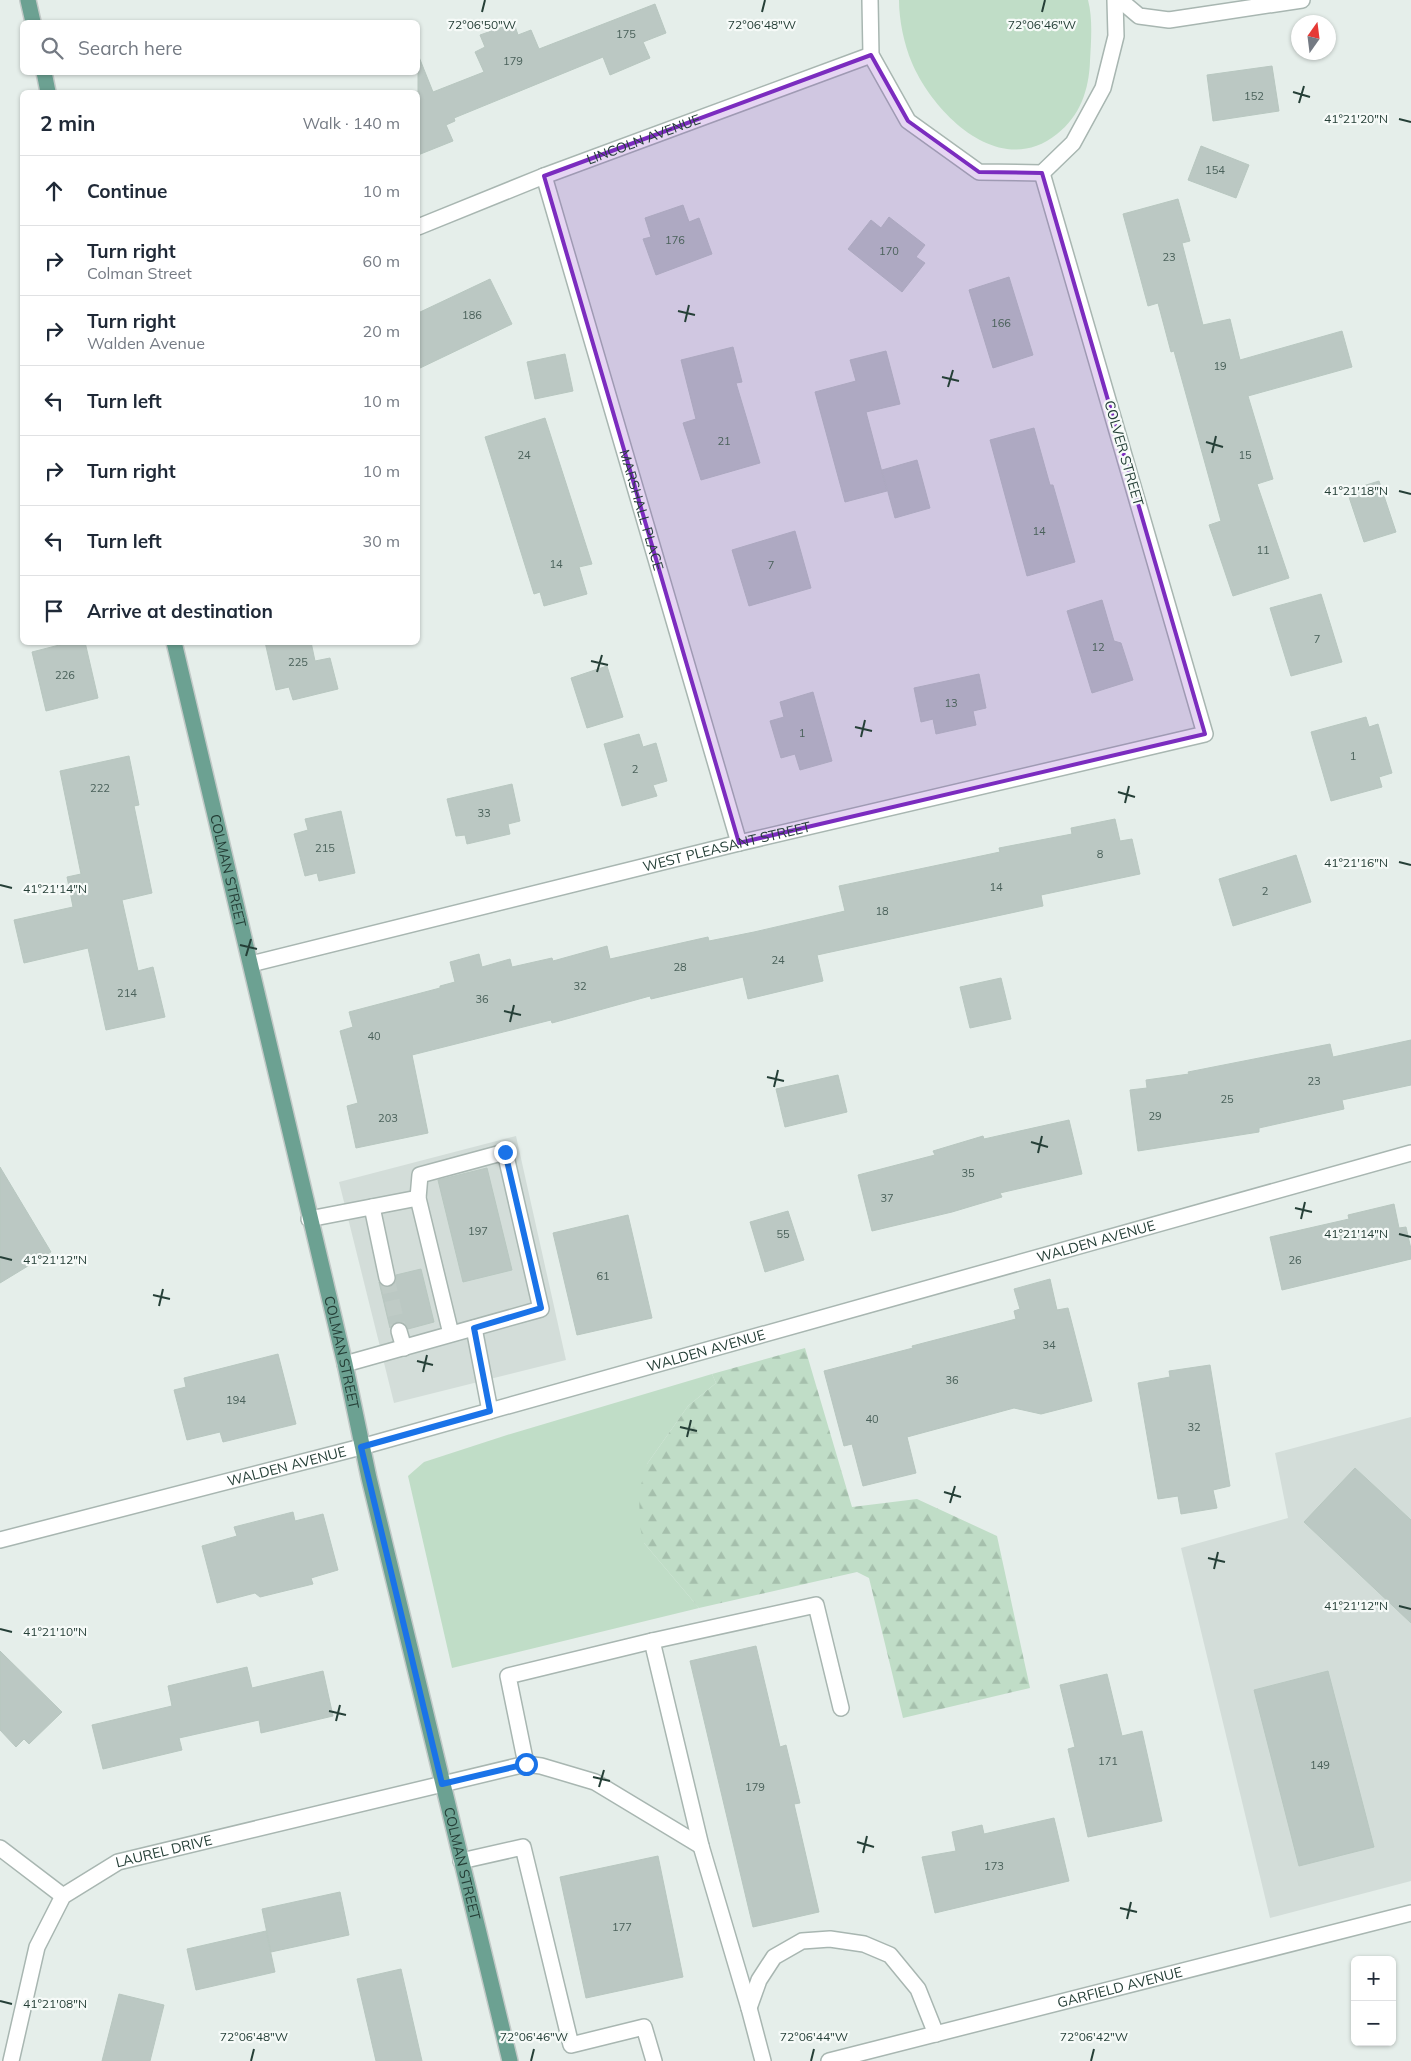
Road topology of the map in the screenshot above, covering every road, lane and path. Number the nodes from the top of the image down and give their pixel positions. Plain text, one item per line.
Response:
1 (28, 0) edge
2 (870, 0) edge
3 (1115, 0) edge
4 (1120, 0) edge
5 (1302, 0) edge
6 (33, 20) edge
7 (871, 55) junction
8 (45, 75) edge
9 (48, 90) edge
10 (1042, 173) junction
11 (544, 176) junction
12 (420, 226) edge
13 (175, 645) edge
14 (1205, 734) joint
15 (739, 843) junction
16 (251, 964) junction
17 (1411, 1153) edge
18 (418, 1198) junction
19 (372, 1207) junction
20 (309, 1219) junction
21 (388, 1278) tunnel mouth
22 (474, 1328) junction
23 (399, 1331) tunnel mouth
24 (450, 1334) junction
25 (404, 1348) junction
26 (345, 1364) junction
27 (490, 1411) junction
28 (361, 1447) junction
29 (0, 1540) edge
30 (652, 1641) junction
31 (841, 1708) dead end
32 (526, 1764) junction
33 (442, 1784) junction
34 (702, 1846) junction
35 (0, 1848) edge
36 (461, 1861) junction
37 (63, 1896) junction
38 (1411, 1913) edge
39 (749, 2008) junction
40 (936, 2034) junction
41 (11, 2061) edge
42 (510, 2061) edge
43 (654, 2061) edge
44 (763, 2061) edge
45 (830, 2061) edge

1 - 6 main road
2 - 7 street
3 - 10 street
4 - 5 street
7 - 10 street
7 - 11 street, LINCOLN AVENUE
8 - 9 main road
10 - 14 street, COLVER STREET
11 - 12 street, LINCOLN AVENUE
11 - 15 street, MARSHALL PLACE
13 - 16 main road, COLMAN STREET
14 - 15 street, WEST PLEASANT STREET
15 - 16 street, WEST PLEASANT STREET
16 - 20 main road, COLMAN STREET
17 - 27 street, WALDEN AVENUE
18 - 19 street
18 - 22 street
18 - 24 street
19 - 20 street
19 - 21 street
20 - 26 main road, COLMAN STREET
22 - 24 street
22 - 27 street
23 - 25 street
24 - 25 street
25 - 26 street
26 - 28 main road, COLMAN STREET
27 - 28 street, WALDEN AVENUE
28 - 29 street, WALDEN AVENUE
28 - 33 main road, COLMAN STREET
30 - 31 street
30 - 32 street
30 - 34 street
32 - 33 street, LAUREL DRIVE
32 - 34 street
33 - 36 main road, COLMAN STREET
33 - 37 street, LAUREL DRIVE
34 - 39 street
35 - 37 street
36 - 42 main road, COLMAN STREET
36 - 43 street
37 - 41 street
38 - 40 street, GARFIELD AVENUE
39 - 40 street
39 - 44 street
40 - 45 street, GARFIELD AVENUE

